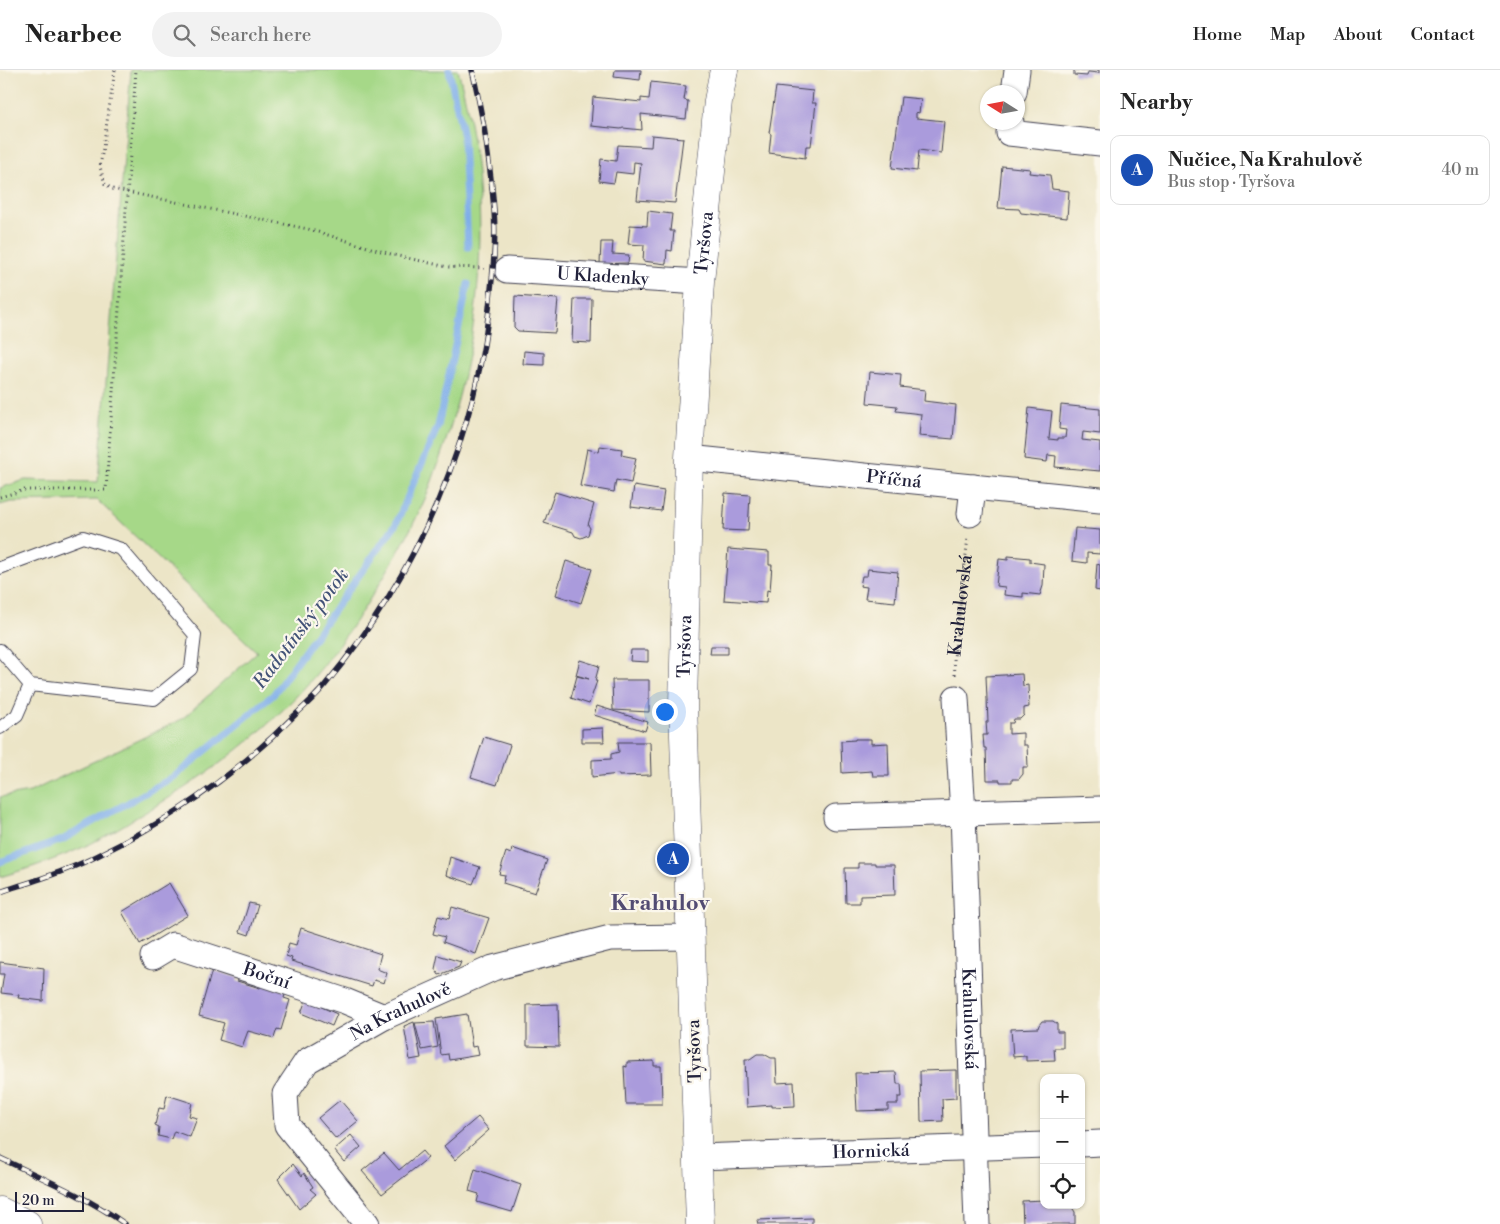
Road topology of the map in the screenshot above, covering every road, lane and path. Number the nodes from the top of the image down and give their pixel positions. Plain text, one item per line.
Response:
1 (115, 70) edge
2 (136, 70) edge
3 (724, 70) edge
4 (1017, 70) edge
5 (1015, 85) edge
6 (1009, 130) edge
7 (1100, 143) edge
8 (128, 192) junction
9 (507, 270) joint
10 (700, 282) junction
11 (689, 458) junction
12 (973, 487) junction
13 (0, 497) edge
14 (1100, 500) edge
15 (970, 514) joint
16 (0, 568) edge
17 (0, 650) edge
18 (30, 685) junction
19 (956, 698) joint
20 (0, 728) edge
21 (1100, 809) edge
22 (963, 813) junction
23 (836, 817) dead end
24 (690, 937) junction
25 (153, 958) dead end
26 (384, 1017) junction
27 (1100, 1143) edge
28 (1085, 1144) edge
29 (1040, 1145) edge
30 (975, 1147) junction
31 (697, 1157) junction
32 (0, 1211) edge
33 (27, 1224) edge
34 (368, 1224) edge
35 (700, 1224) edge
36 (977, 1224) edge

1 - 8 path
2 - 8 path
3 - 10 street, Tyršova
4 - 5 street
6 - 7 street
8 - 9 path
8 - 13 path
9 - 10 street, U Kladenky
10 - 11 street, Tyršova
11 - 12 street, Příčná
11 - 24 street, Tyršova
12 - 14 street, Příčná
12 - 15 street
15 - 19 path, Krahulovská
16 - 18 lane
17 - 18 lane
18 - 20 lane
19 - 22 street, Krahulovská
21 - 22 street
22 - 23 street
22 - 30 street, Krahulovská
24 - 26 street, Na Krahulově
24 - 31 street, Tyršova
25 - 26 street, Boční
26 - 34 street, Na Krahulově
27 - 28 street
29 - 30 street, Hornická
30 - 31 street, Hornická
30 - 36 street, Krahulovská
31 - 35 street, Tyršova
32 - 33 street

